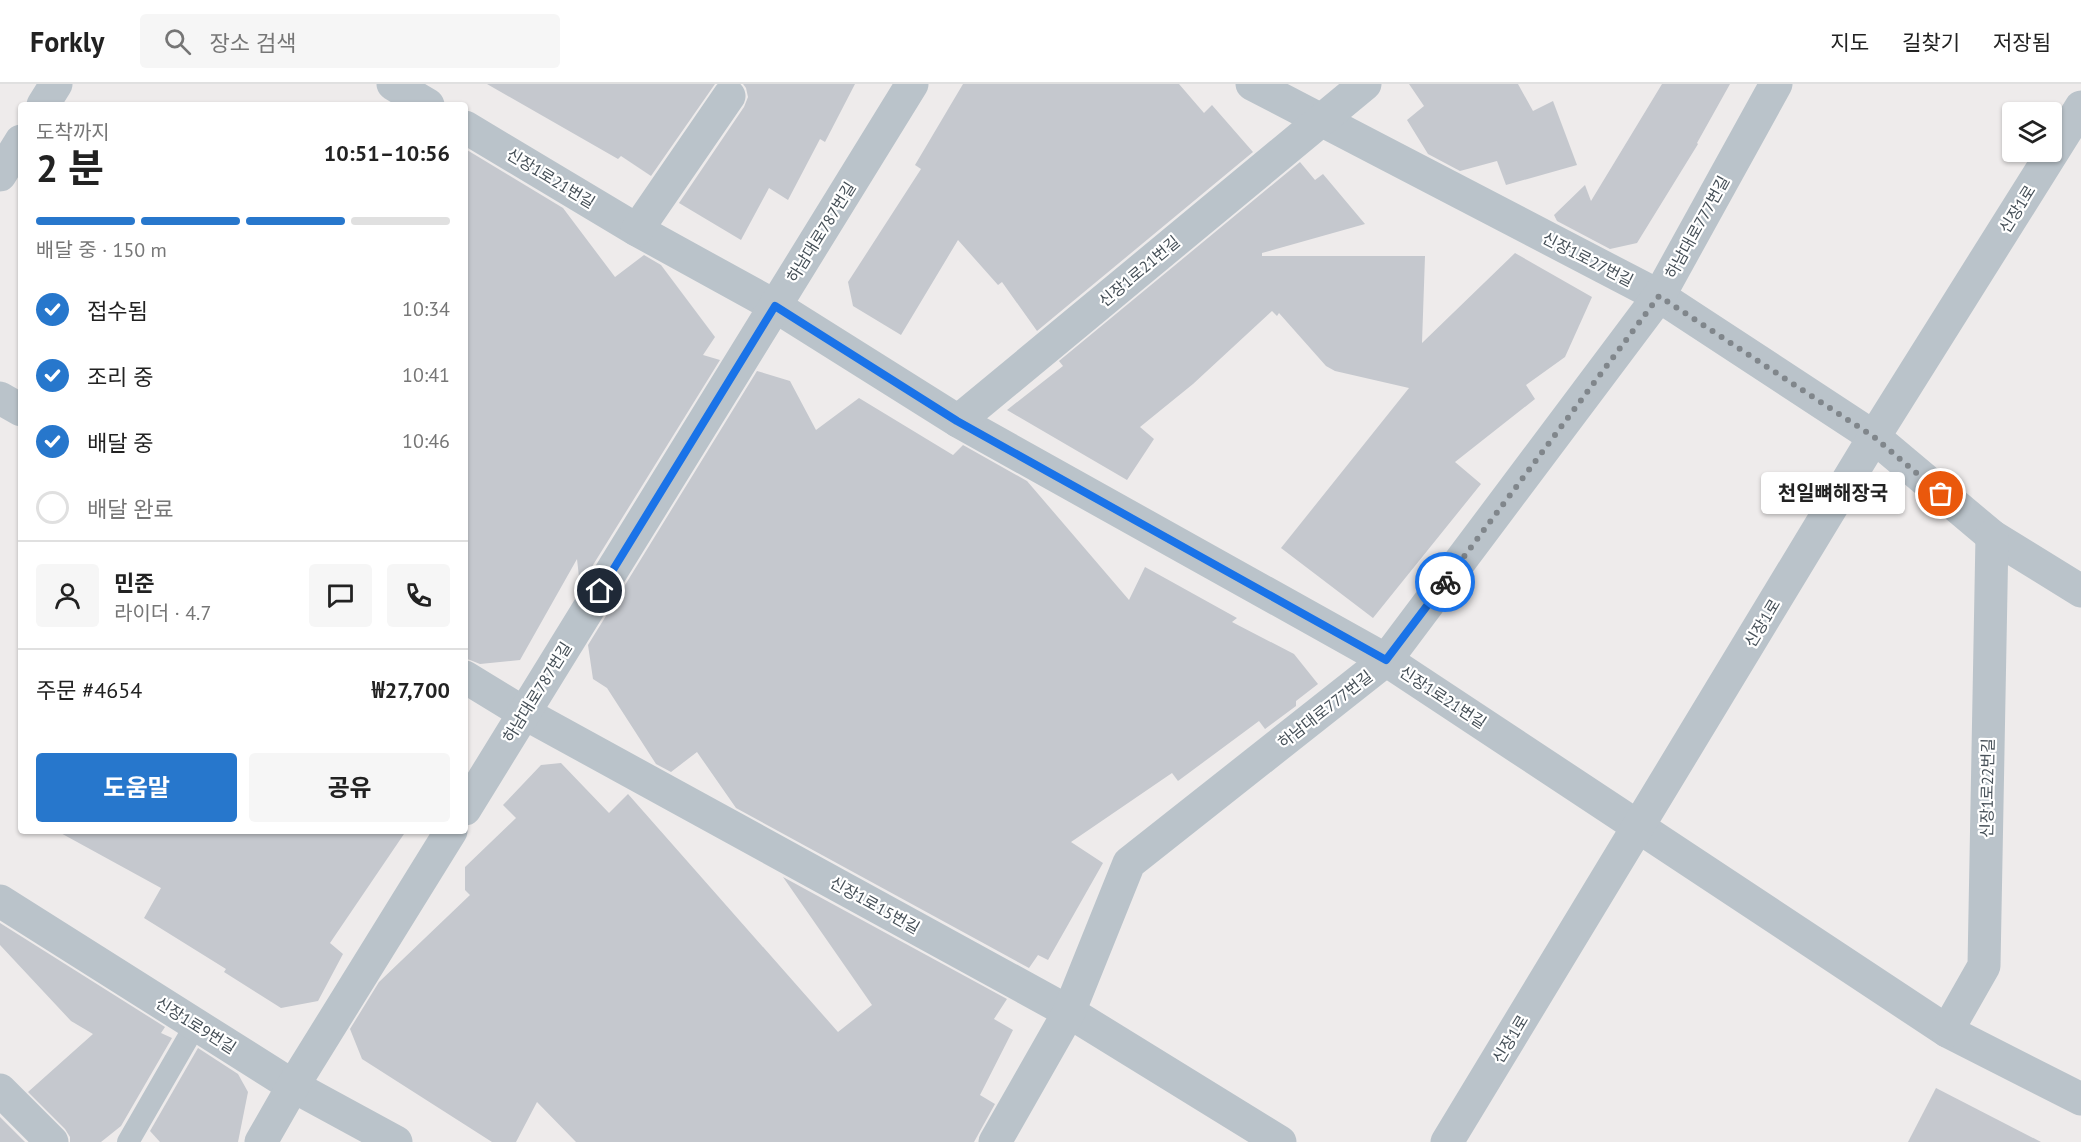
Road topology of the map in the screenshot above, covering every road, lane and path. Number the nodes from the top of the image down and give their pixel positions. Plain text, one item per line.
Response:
1 (56, 84) edge
2 (393, 84) edge
3 (912, 84) edge
4 (1252, 84) edge
5 (1365, 84) edge
6 (1776, 84) edge
7 (729, 96) dead end
8 (45, 102) edge
9 (423, 102) edge
10 (2081, 106) edge
11 (1321, 121) junction
12 (468, 129) edge
13 (18, 146) edge
14 (0, 175) edge
15 (637, 230) junction
16 (1659, 296) junction
17 (775, 306) junction
18 (0, 398) edge
19 (18, 408) edge
20 (957, 421) junction
21 (1874, 437) junction
22 (1992, 536) junction
23 (2081, 591) edge
24 (1386, 660) junction
25 (468, 680) edge
26 (524, 713) junction
27 (468, 804) edge
28 (1639, 826) junction
29 (449, 834) edge
30 (0, 901) edge
31 (1069, 1012) junction
32 (196, 1024) junction
33 (1947, 1031) junction
34 (293, 1086) junction
35 (0, 1090) edge
36 (2081, 1099) edge
37 (52, 1142) edge
38 (128, 1142) edge
39 (261, 1142) edge
40 (396, 1142) edge
41 (996, 1142) edge
42 (1280, 1142) edge
43 (1447, 1142) edge

1 - 8 street
2 - 9 street
3 - 17 street, 하남대로787번길
4 - 11 street, 신장1로27번길
5 - 11 street
6 - 16 street, 하남대로777번길
7 - 15 street
10 - 21 street, 신장1로
11 - 16 street, 신장1로27번길
11 - 20 street, 신장1로21번길
12 - 15 street, 신장1로21번길
13 - 14 street
15 - 17 street, 신장1로21번길
16 - 21 street, 신장1로27번길
16 - 24 street, 하남대로777번길
17 - 20 street, 신장1로21번길
17 - 26 street, 하남대로787번길
18 - 19 street
20 - 24 street, 신장1로21번길
21 - 22 street, 신장1로27번길
21 - 28 street, 신장1로
22 - 23 street, 신장1로27번길
22 - 33 street, 신장1로22번길
24 - 28 street, 신장1로21번길
24 - 31 street, 하남대로777번길
25 - 26 street, 신장1로15번길
26 - 27 street, 하남대로787번길
26 - 31 street, 신장1로15번길
28 - 33 street
28 - 43 street, 신장1로
29 - 34 street
30 - 32 street, 신장1로9번길
31 - 41 street, 하남대로777번길
31 - 42 street, 신장1로15번길
32 - 34 street, 신장1로9번길
32 - 38 lane
33 - 36 street
34 - 39 street
34 - 40 street, 신장1로9번길
35 - 37 street

